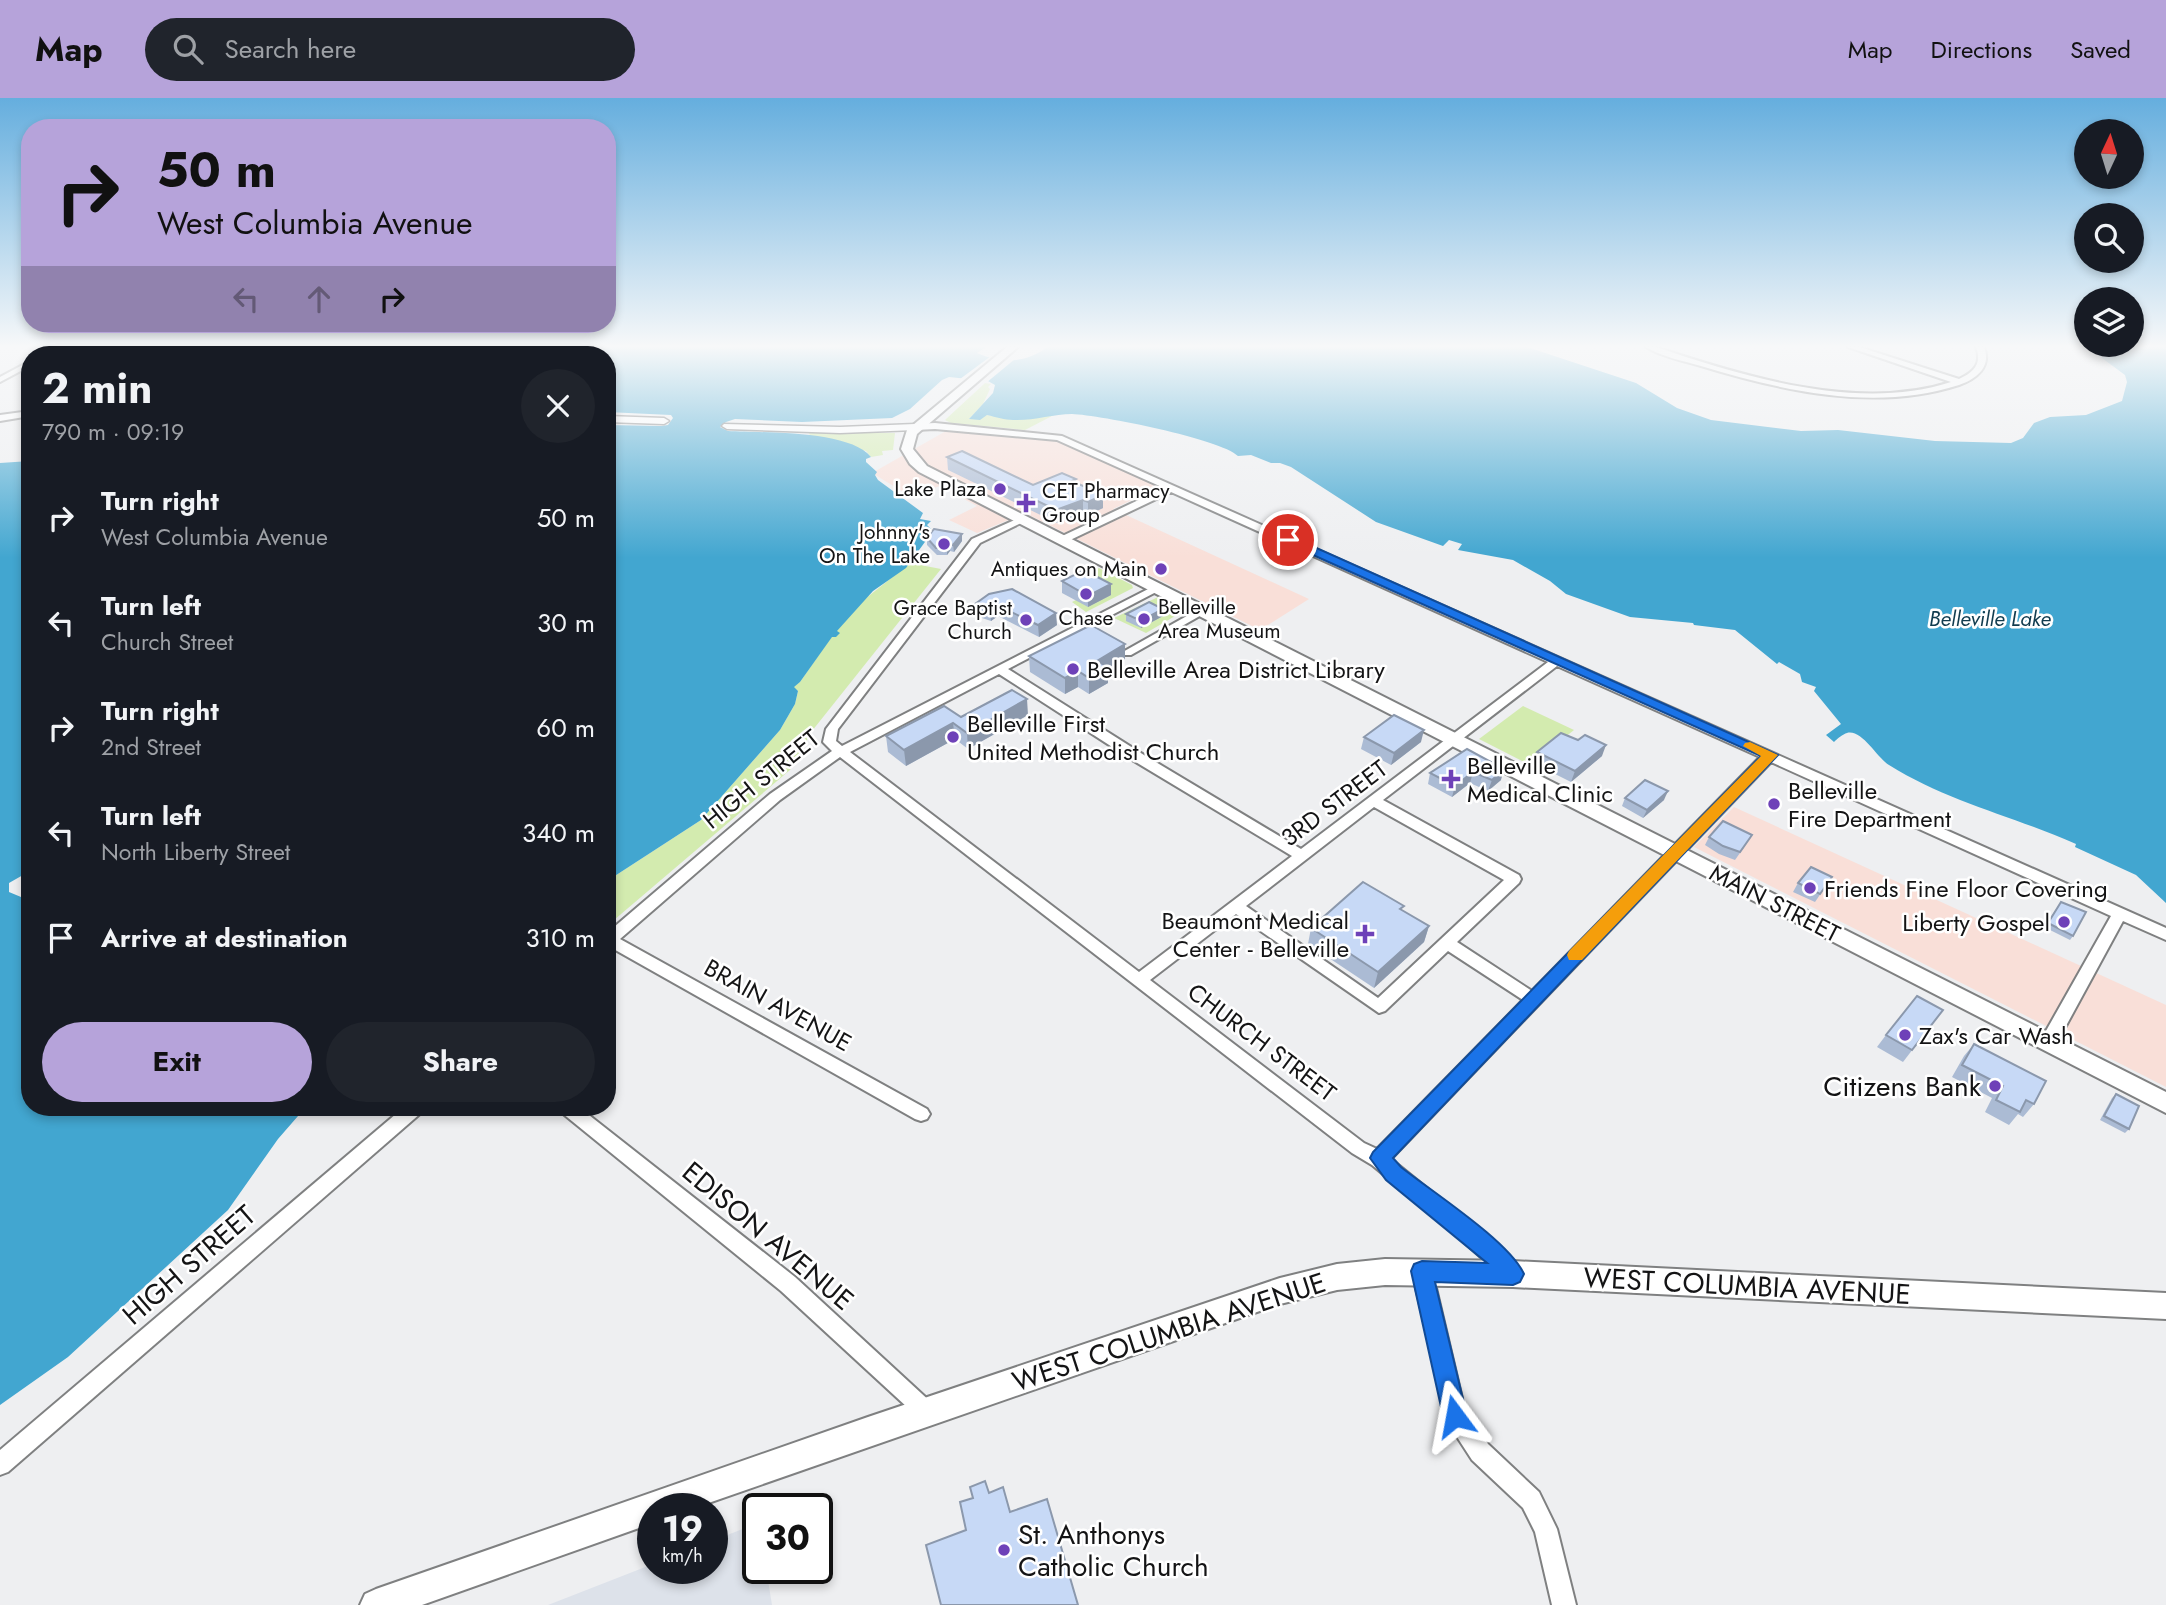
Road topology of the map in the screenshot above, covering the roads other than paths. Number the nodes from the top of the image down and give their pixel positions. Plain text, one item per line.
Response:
1 (927, 417) edge
2 (616, 419) edge
3 (664, 421) dead end
4 (727, 425) dead end
5 (915, 427) junction
6 (1172, 488) junction
7 (1022, 520) junction
8 (1062, 540) junction
9 (1156, 588) junction
10 (1201, 611) junction
11 (1127, 653) edge
12 (1556, 661) junction
13 (1000, 669) junction
14 (1454, 739) junction
15 (842, 751) junction
16 (1770, 755) junction
17 (1376, 802) junction
18 (1675, 853) junction
19 (1302, 856) junction
20 (1236, 907) junction
21 (2120, 913) junction
22 (2166, 934) edge
23 (616, 935) edge
24 (1448, 944) junction
25 (616, 945) edge
26 (1138, 981) junction
27 (1534, 999) junction
28 (2048, 1043) junction
29 (2166, 1103) edge
30 (921, 1114) dead end
31 (406, 1116) edge
32 (578, 1116) edge
33 (1380, 1158) junction
34 (1422, 1271) junction
35 (1513, 1274) junction
36 (2166, 1306) edge
37 (928, 1412) junction
38 (0, 1464) edge
39 (376, 1605) edge
40 (1564, 1605) edge

1 - 5 main road
2 - 3 street
4 - 5 street
5 - 6 street
5 - 7 main road, MAIN STREET
6 - 8 street
6 - 12 street
7 - 8 main road, MAIN STREET
7 - 15 street, HIGH STREET
8 - 9 main road, MAIN STREET
9 - 10 main road, MAIN STREET
9 - 13 street
10 - 11 street
10 - 14 main road, MAIN STREET
12 - 14 street, 3RD STREET
12 - 16 street
13 - 15 street
13 - 19 street
14 - 17 street, 3RD STREET
14 - 18 main road, MAIN STREET
15 - 23 street, HIGH STREET
15 - 26 street, CHURCH STREET
16 - 18 street
16 - 21 street
17 - 19 street, 3RD STREET
17 - 24 street
18 - 27 street
18 - 28 main road, MAIN STREET
19 - 20 street, 3RD STREET
20 - 24 street
20 - 26 street, 3RD STREET
21 - 22 street
21 - 28 street
24 - 27 street
25 - 30 street, BRAIN AVENUE
26 - 33 street, CHURCH STREET
27 - 33 street
28 - 29 main road, MAIN STREET
31 - 38 street, HIGH STREET
32 - 37 street, EDISON AVENUE
33 - 35 street, CHURCH STREET
34 - 35 main road, WEST COLUMBIA AVENUE
34 - 37 main road, WEST COLUMBIA AVENUE
34 - 40 street
35 - 36 main road, WEST COLUMBIA AVENUE
37 - 39 main road, WEST COLUMBIA AVENUE

